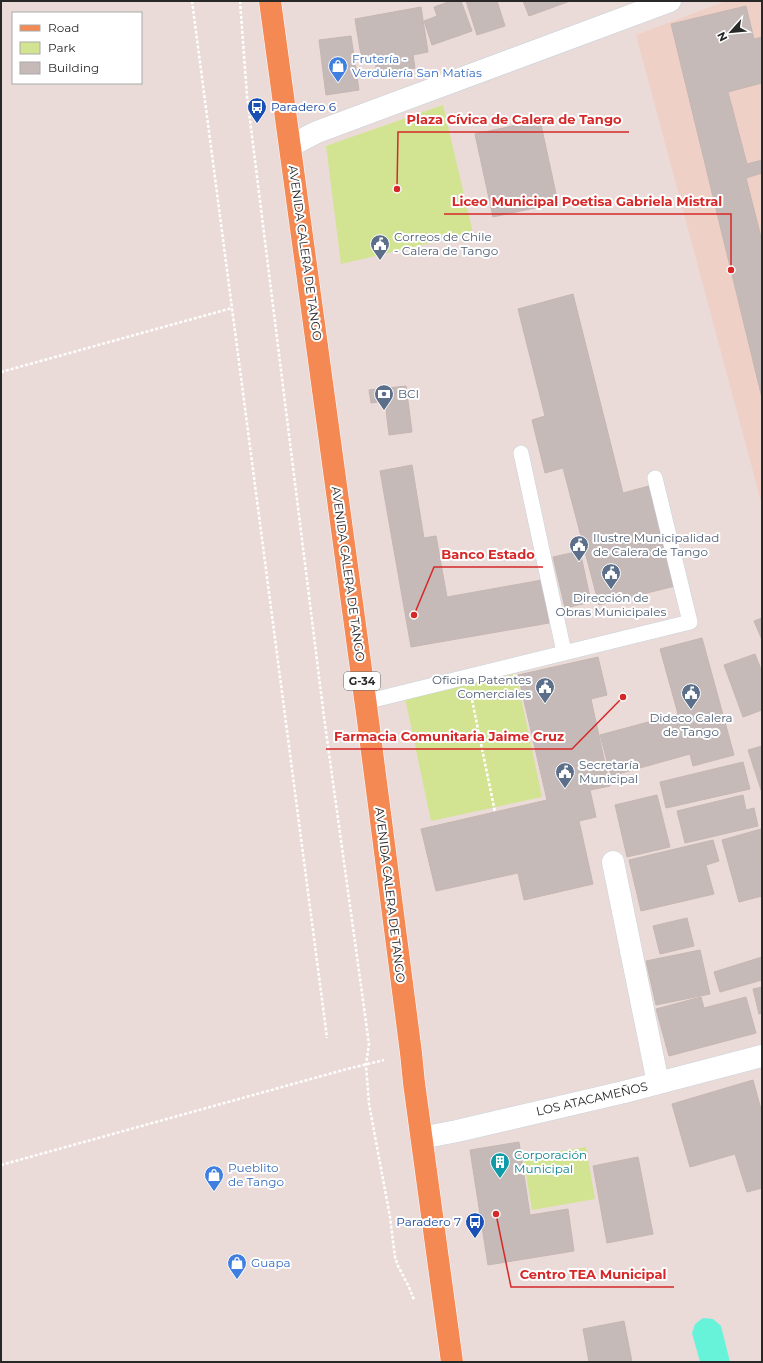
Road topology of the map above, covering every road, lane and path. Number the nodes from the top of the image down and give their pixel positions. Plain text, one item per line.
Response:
1 (192, 1) edge
2 (240, 1) edge
3 (270, 1) edge
4 (670, 1) edge
5 (290, 146) junction
6 (232, 308) junction
7 (1, 372) edge
8 (521, 453) dead end
9 (656, 478) dead end
10 (564, 652) junction
11 (467, 676) junction
12 (365, 702) junction
13 (495, 812) dead end
14 (613, 862) dead end
15 (327, 1038) dead end
16 (411, 1053) junction
17 (762, 1056) edge
18 (366, 1065) junction
19 (658, 1083) junction
20 (421, 1138) junction
21 (1, 1165) edge
22 (414, 1303) dead end
23 (452, 1362) edge

1 - 6 path
2 - 18 path
3 - 5 main road, AVENIDA CALERA DE TANGO / G-34
4 - 5 street
5 - 12 main road, AVENIDA CALERA DE TANGO / G-34
6 - 7 path
6 - 15 path
8 - 10 lane
9 - 10 lane
10 - 11 lane
11 - 12 lane
11 - 13 path
12 - 16 main road, AVENIDA CALERA DE TANGO / G-34
14 - 19 street
16 - 18 path
16 - 20 main road, AVENIDA CALERA DE TANGO / G-34
17 - 19 street, LOS ATACAMEÑOS
18 - 21 path
18 - 22 path
19 - 20 street, LOS ATACAMEÑOS
20 - 23 main road, AVENIDA CALERA DE TANGO / G-34

